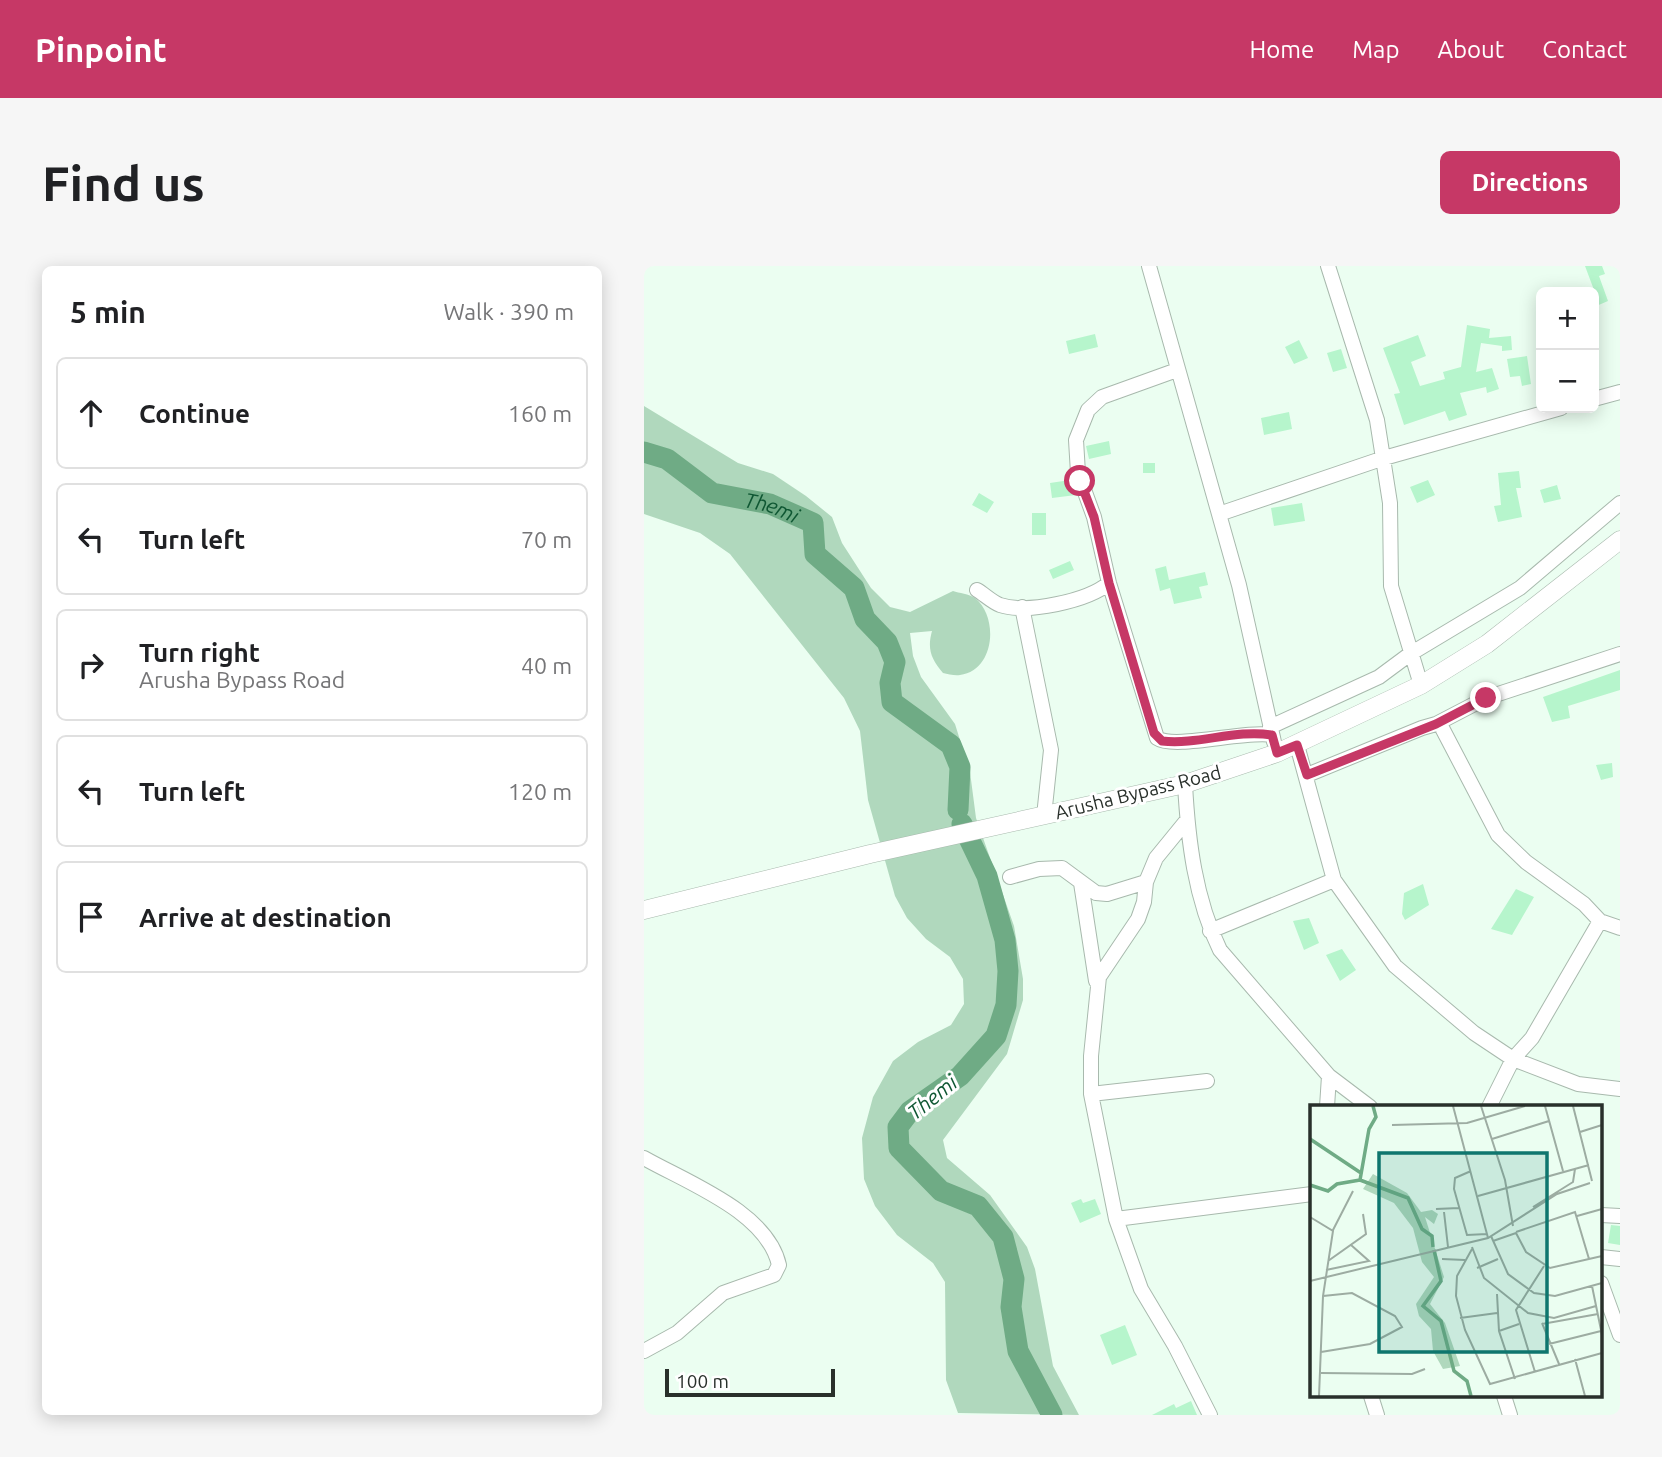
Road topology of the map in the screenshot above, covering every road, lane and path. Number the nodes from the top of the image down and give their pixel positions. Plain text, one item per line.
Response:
1 (1149, 266) edge
2 (1328, 266) edge
3 (1177, 370) junction
4 (1620, 392) edge
5 (1599, 398) edge
6 (1543, 413) edge
7 (1384, 457) junction
8 (1620, 503) edge
9 (1219, 514) junction
10 (1620, 540) edge
11 (1109, 583) junction
12 (977, 590) dead end
13 (1022, 607) junction
14 (1410, 654) junction
15 (1620, 654) edge
16 (1421, 685) junction
17 (1436, 724) junction
18 (1271, 731) junction
19 (1297, 745) junction
20 (1277, 753) junction
21 (1307, 775) junction
22 (1185, 784) junction
23 (1044, 816) junction
24 (1187, 820) junction
25 (1010, 877) dead end
26 (1334, 880) junction
27 (1146, 882) junction
28 (1081, 883) junction
29 (644, 910) edge
30 (1600, 921) junction
31 (1620, 928) edge
32 (1210, 931) junction
33 (1098, 989) junction
34 (1513, 1059) junction
35 (1329, 1076) junction
36 (1207, 1081) dead end
37 (1620, 1089) edge
38 (1091, 1094) junction
39 (1327, 1105) edge
40 (1367, 1105) edge
41 (1490, 1105) edge
42 (644, 1158) edge
43 (1310, 1194) edge
44 (1602, 1215) edge
45 (1620, 1216) edge
46 (1116, 1219) junction
47 (1602, 1257) edge
48 (1620, 1259) edge
49 (1602, 1286) edge
50 (1620, 1335) edge
51 (644, 1351) edge
52 (1372, 1398) edge
53 (1505, 1398) edge
54 (1210, 1415) edge
55 (1377, 1415) edge
56 (1510, 1415) edge

1 - 3 street
2 - 7 street
3 - 9 street
3 - 11 street
4 - 5 street
6 - 7 street
7 - 9 street
7 - 14 street
8 - 14 street
9 - 18 street
10 - 16 main road, Arusha Bypass Road
11 - 13 street
11 - 18 street
12 - 13 street
13 - 23 street
14 - 16 street
14 - 18 street
15 - 17 street
16 - 19 main road, Arusha Bypass Road
17 - 21 street
17 - 30 street
18 - 20 street
19 - 20 main road, Arusha Bypass Road
19 - 21 street
20 - 22 main road, Arusha Bypass Road
21 - 26 street
22 - 23 main road, Arusha Bypass Road
22 - 24 street
23 - 29 main road, Arusha Bypass Road
24 - 27 street
24 - 32 street
25 - 28 street
26 - 32 street
26 - 34 street
27 - 28 street
27 - 33 street
28 - 33 street
30 - 31 street
30 - 34 street
32 - 35 street
33 - 38 street
34 - 37 street
34 - 41 street
35 - 39 street
35 - 40 street
36 - 38 street
38 - 46 street
42 - 51 street
43 - 46 street
44 - 45 street
46 - 54 street
47 - 48 street
49 - 50 street
52 - 55 street
53 - 56 street

